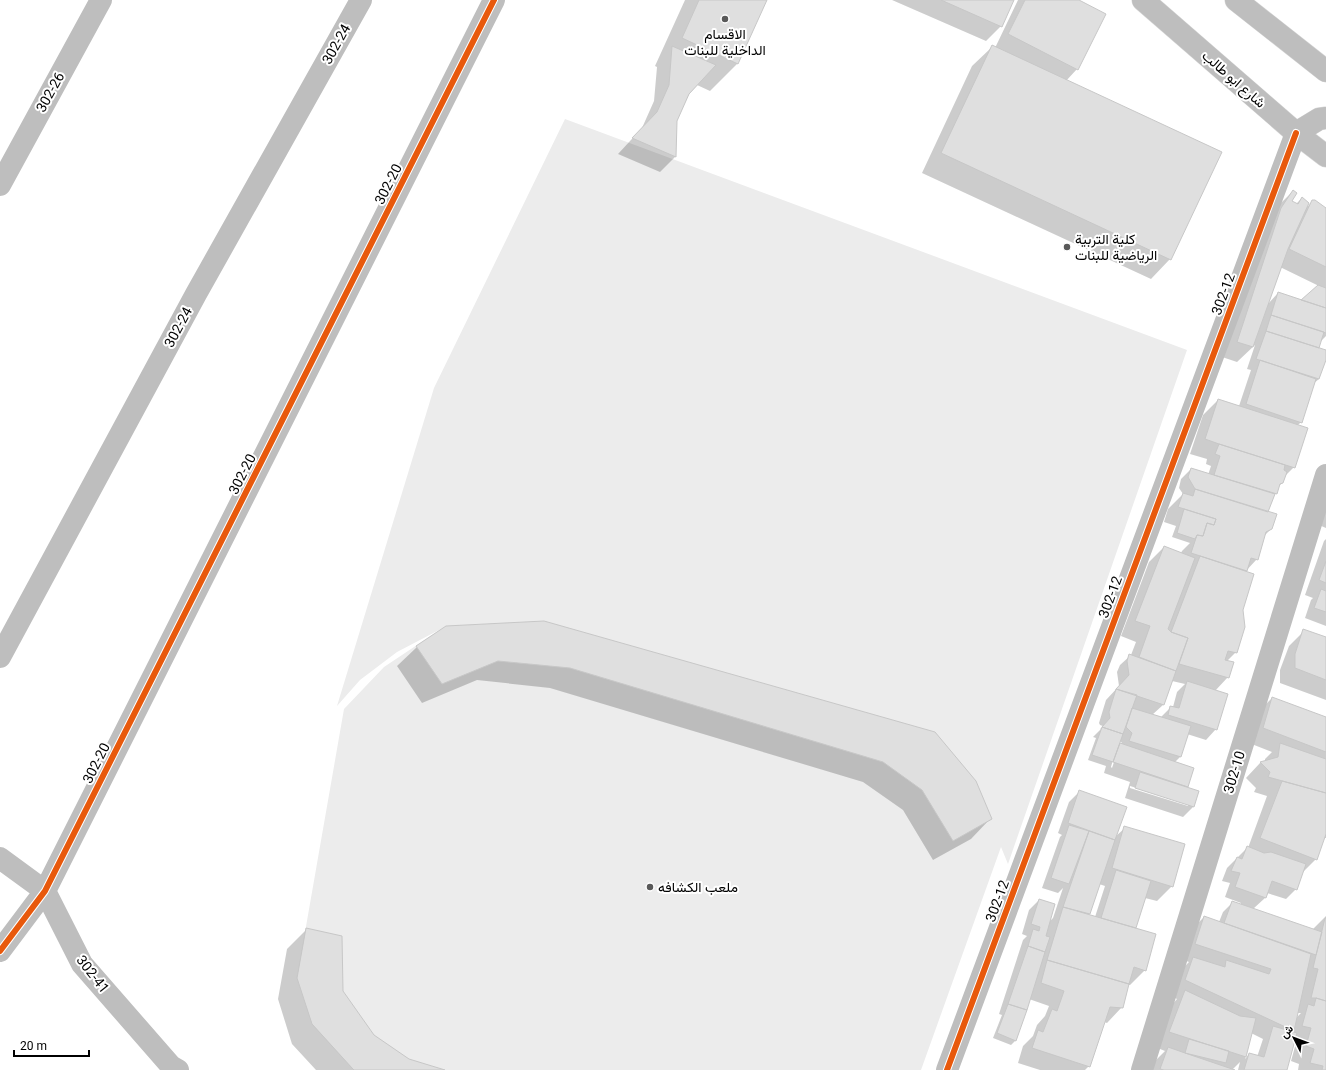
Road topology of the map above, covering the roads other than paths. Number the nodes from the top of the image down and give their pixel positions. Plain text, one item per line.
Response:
1 (101, 0) edge
2 (361, 0) edge
3 (494, 0) edge
4 (1143, 0) edge
5 (1236, 0) edge
6 (1326, 71) edge
7 (1326, 118) edge
8 (1296, 134) junction
9 (1326, 156) edge
10 (0, 185) edge
11 (1326, 475) edge
12 (0, 657) edge
13 (0, 858) edge
14 (45, 891) junction
15 (0, 951) edge
16 (178, 1070) edge
17 (947, 1070) edge
18 (1142, 1070) edge

1 - 10 street, 302-26
2 - 12 street, 302-24
3 - 14 street, 302-20
4 - 8 street, شارع ابو طالب
5 - 6 street
7 - 8 street
8 - 9 street, شارع ابو طالب
8 - 17 street, 302-12
11 - 18 street, 302-10
13 - 14 street, 302-41
14 - 15 street, 302-20
14 - 16 street, 302-41

